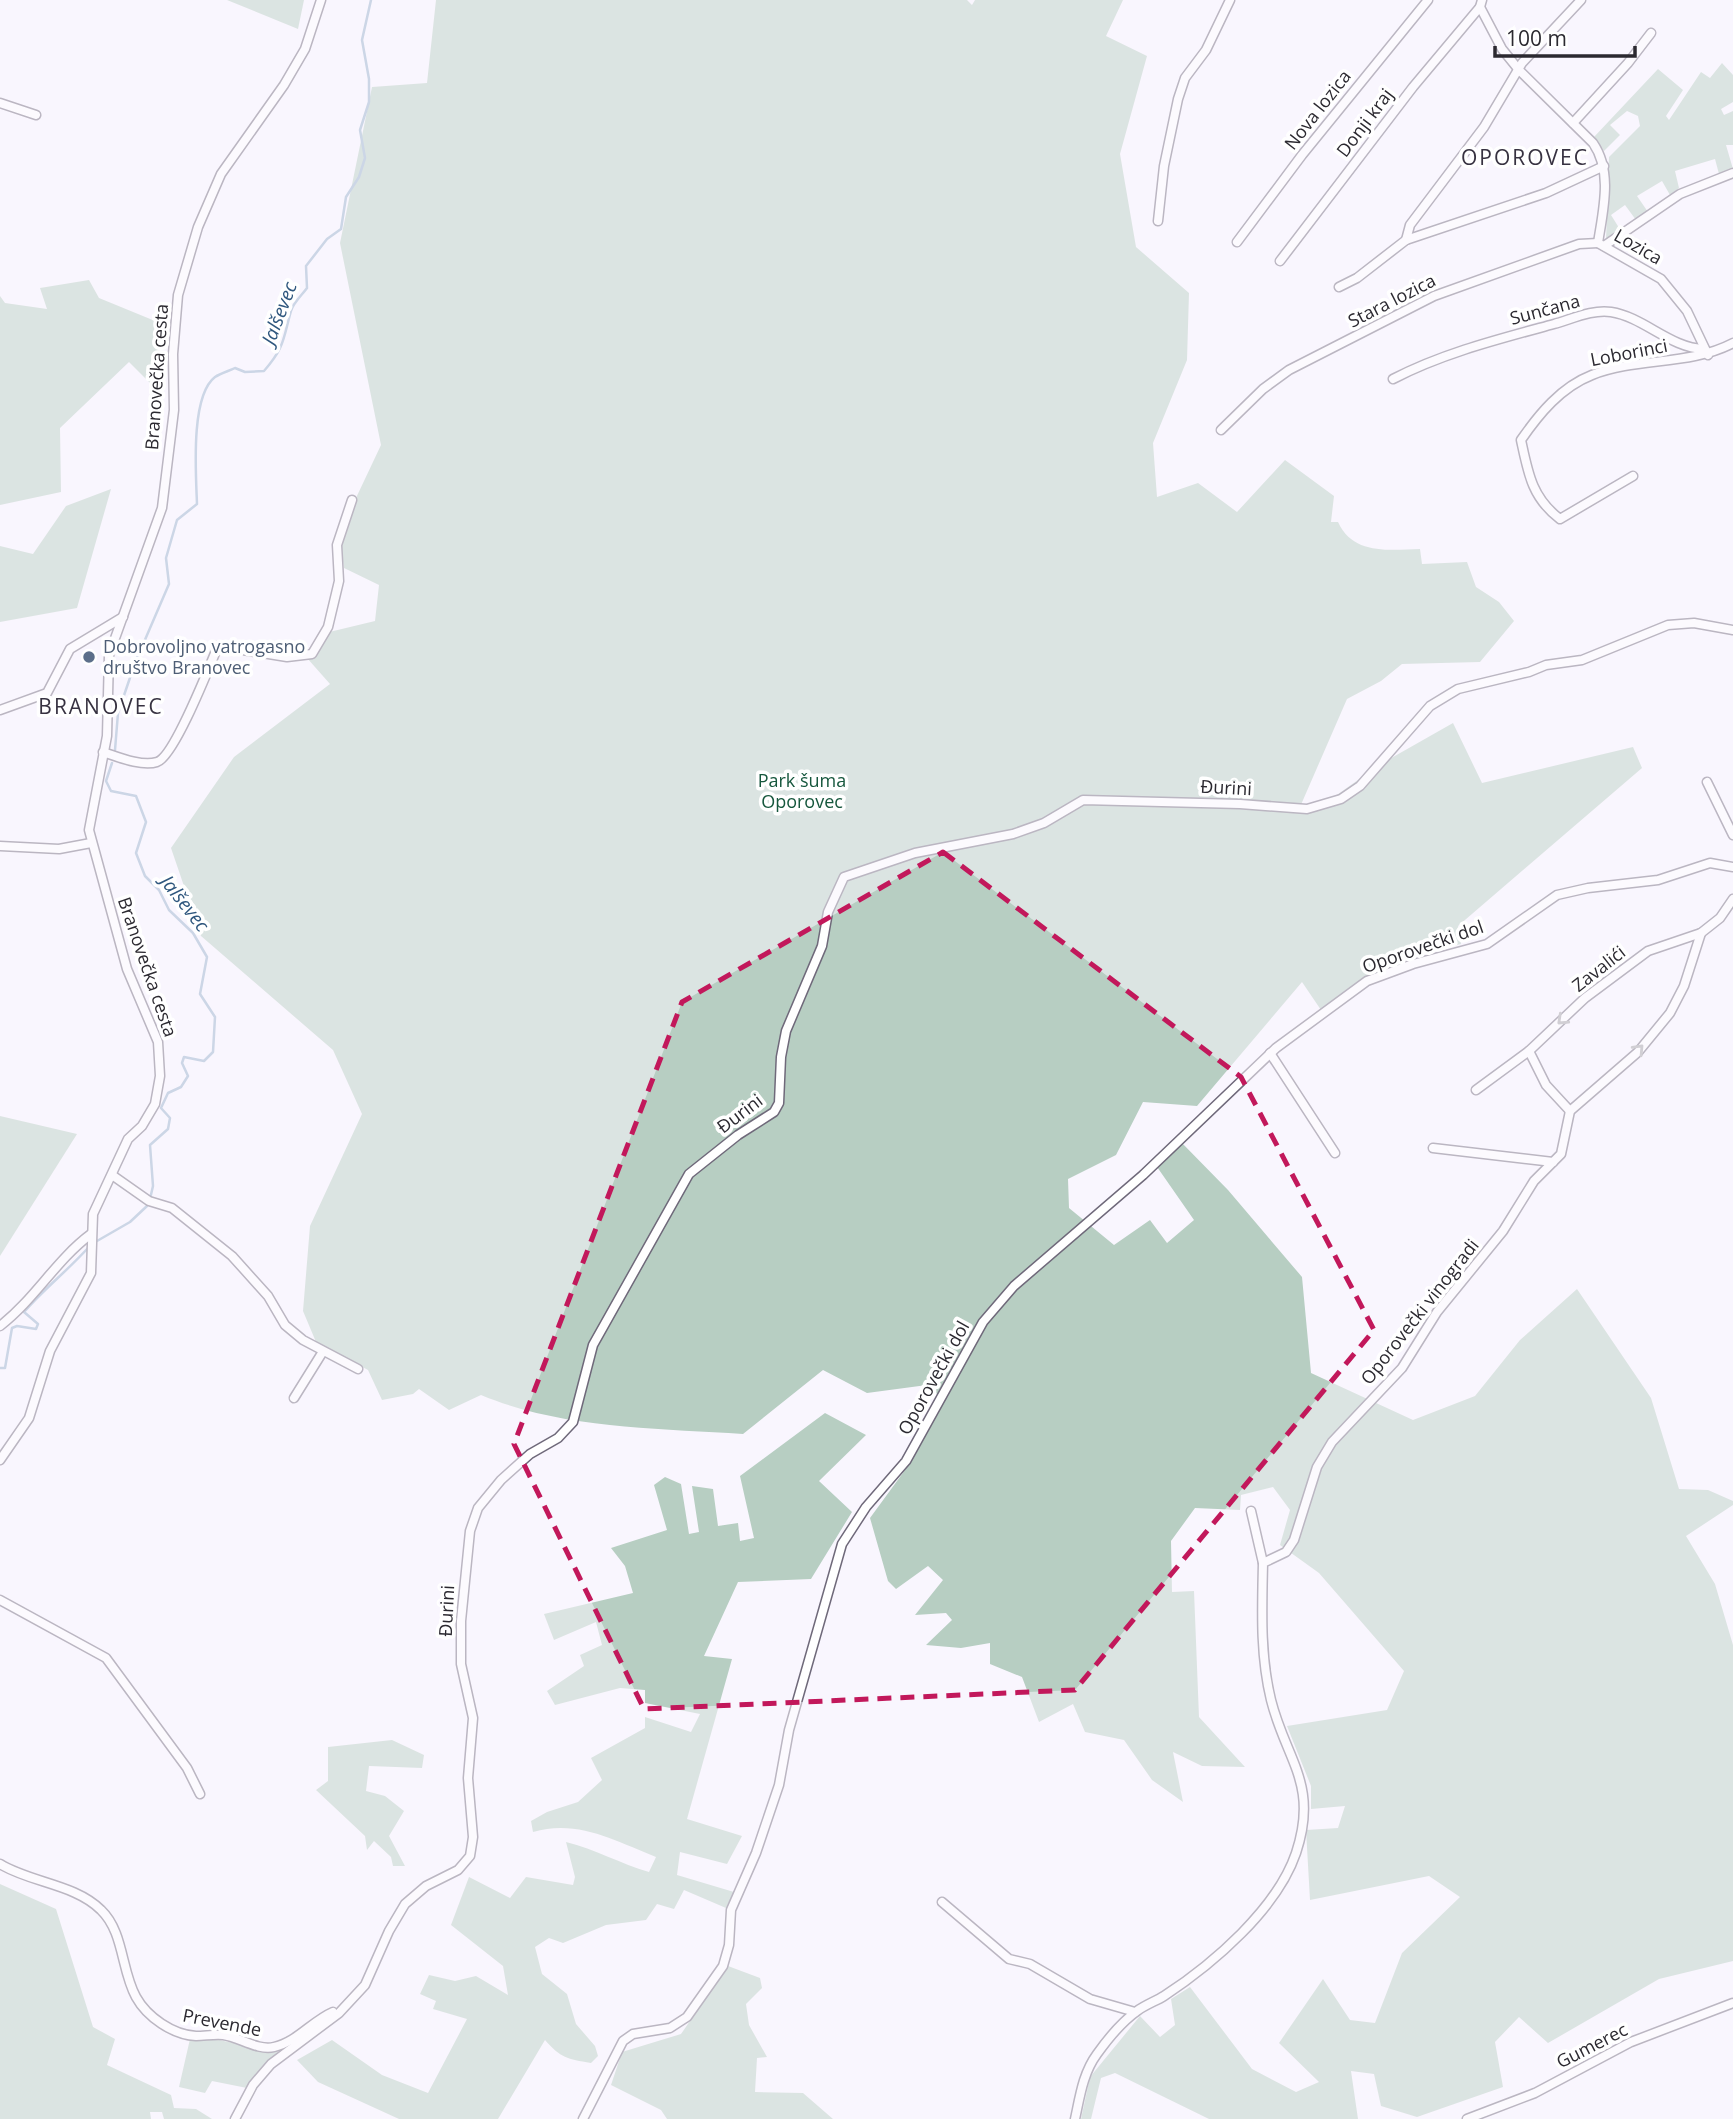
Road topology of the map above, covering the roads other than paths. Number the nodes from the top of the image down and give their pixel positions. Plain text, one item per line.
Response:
1 (321, 0) edge
2 (1230, 0) edge
3 (1428, 0) edge
4 (1581, 0) edge
5 (1481, 3) edge
6 (1651, 33) dead end
7 (1519, 70) junction
8 (0, 103) edge
9 (36, 116) dead end
10 (1573, 123) junction
11 (1604, 166) junction
12 (1733, 173) edge
13 (1158, 221) dead end
14 (1406, 240) junction
15 (1237, 242) dead end
16 (1601, 244) junction
17 (1280, 261) dead end
18 (1339, 287) dead end
19 (1733, 343) edge
20 (1706, 352) junction
21 (1393, 379) dead end
22 (1221, 430) dead end
23 (1633, 476) dead end
24 (352, 500) dead end
25 (123, 617) junction
26 (1733, 630) edge
27 (0, 710) edge
28 (103, 752) junction
29 (1707, 782) dead end
30 (1733, 835) edge
31 (91, 842) junction
32 (0, 846) edge
33 (1733, 867) edge
34 (1732, 904) edge
35 (1701, 933) junction
36 (1528, 1051) junction
37 (1270, 1053) junction
38 (1476, 1090) dead end
39 (1570, 1111) junction
40 (1433, 1148) dead end
41 (1335, 1153) dead end
42 (1553, 1162) junction
43 (112, 1175) junction
44 (91, 1240) junction
45 (0, 1326) edge
46 (322, 1353) junction
47 (358, 1369) dead end
48 (294, 1398) dead end
49 (0, 1460) edge
50 (1251, 1511) dead end
51 (1263, 1563) junction
52 (0, 1600) edge
53 (201, 1794) dead end
54 (0, 1864) edge
55 (942, 1902) dead end
56 (1733, 2003) edge
57 (343, 2008) junction
58 (1135, 2012) junction
59 (235, 2119) edge
60 (583, 2119) edge
61 (1075, 2119) edge
62 (1467, 2119) edge

1 - 25 street, Branovečka cesta
2 - 13 street
3 - 15 street, Nova lozica
4 - 7 street
5 - 7 street
5 - 17 street, Donji kraj
6 - 10 street
7 - 10 street
7 - 14 street
8 - 9 street
10 - 11 street
11 - 14 street
11 - 16 street, Lozica
12 - 16 street
14 - 18 street
16 - 20 street, Lozica
16 - 22 street, Stara lozica
19 - 20 street, Loborinci
20 - 21 street, Sunčana
20 - 23 street, Loborinci
24 - 28 street
25 - 27 street
25 - 28 street, Branovečka cesta
26 - 57 street, Đurini
28 - 31 street, Branovečka cesta
29 - 30 street
31 - 32 street
31 - 43 street, Branovečka cesta
33 - 37 street, Oporovečki dol
34 - 35 street
35 -> 36 street, Zavalići
39 -> 35 street
36 - 38 street, Zavalići
36 - 39 street
37 - 41 street
37 - 60 street, Oporovečki dol
39 - 42 street, Oporovečki vinogradi
40 - 42 street
42 - 51 street, Oporovečki vinogradi
43 - 44 street, Branovečka cesta
43 - 46 street
44 - 45 street
44 - 49 street, Branovečka cesta
46 - 47 street
46 - 48 street
50 - 51 street
51 - 58 street
52 - 53 street
54 - 57 street, Prevende
55 - 58 street
56 - 62 street, Gumerec
57 - 59 street, Đurini
58 - 61 street

